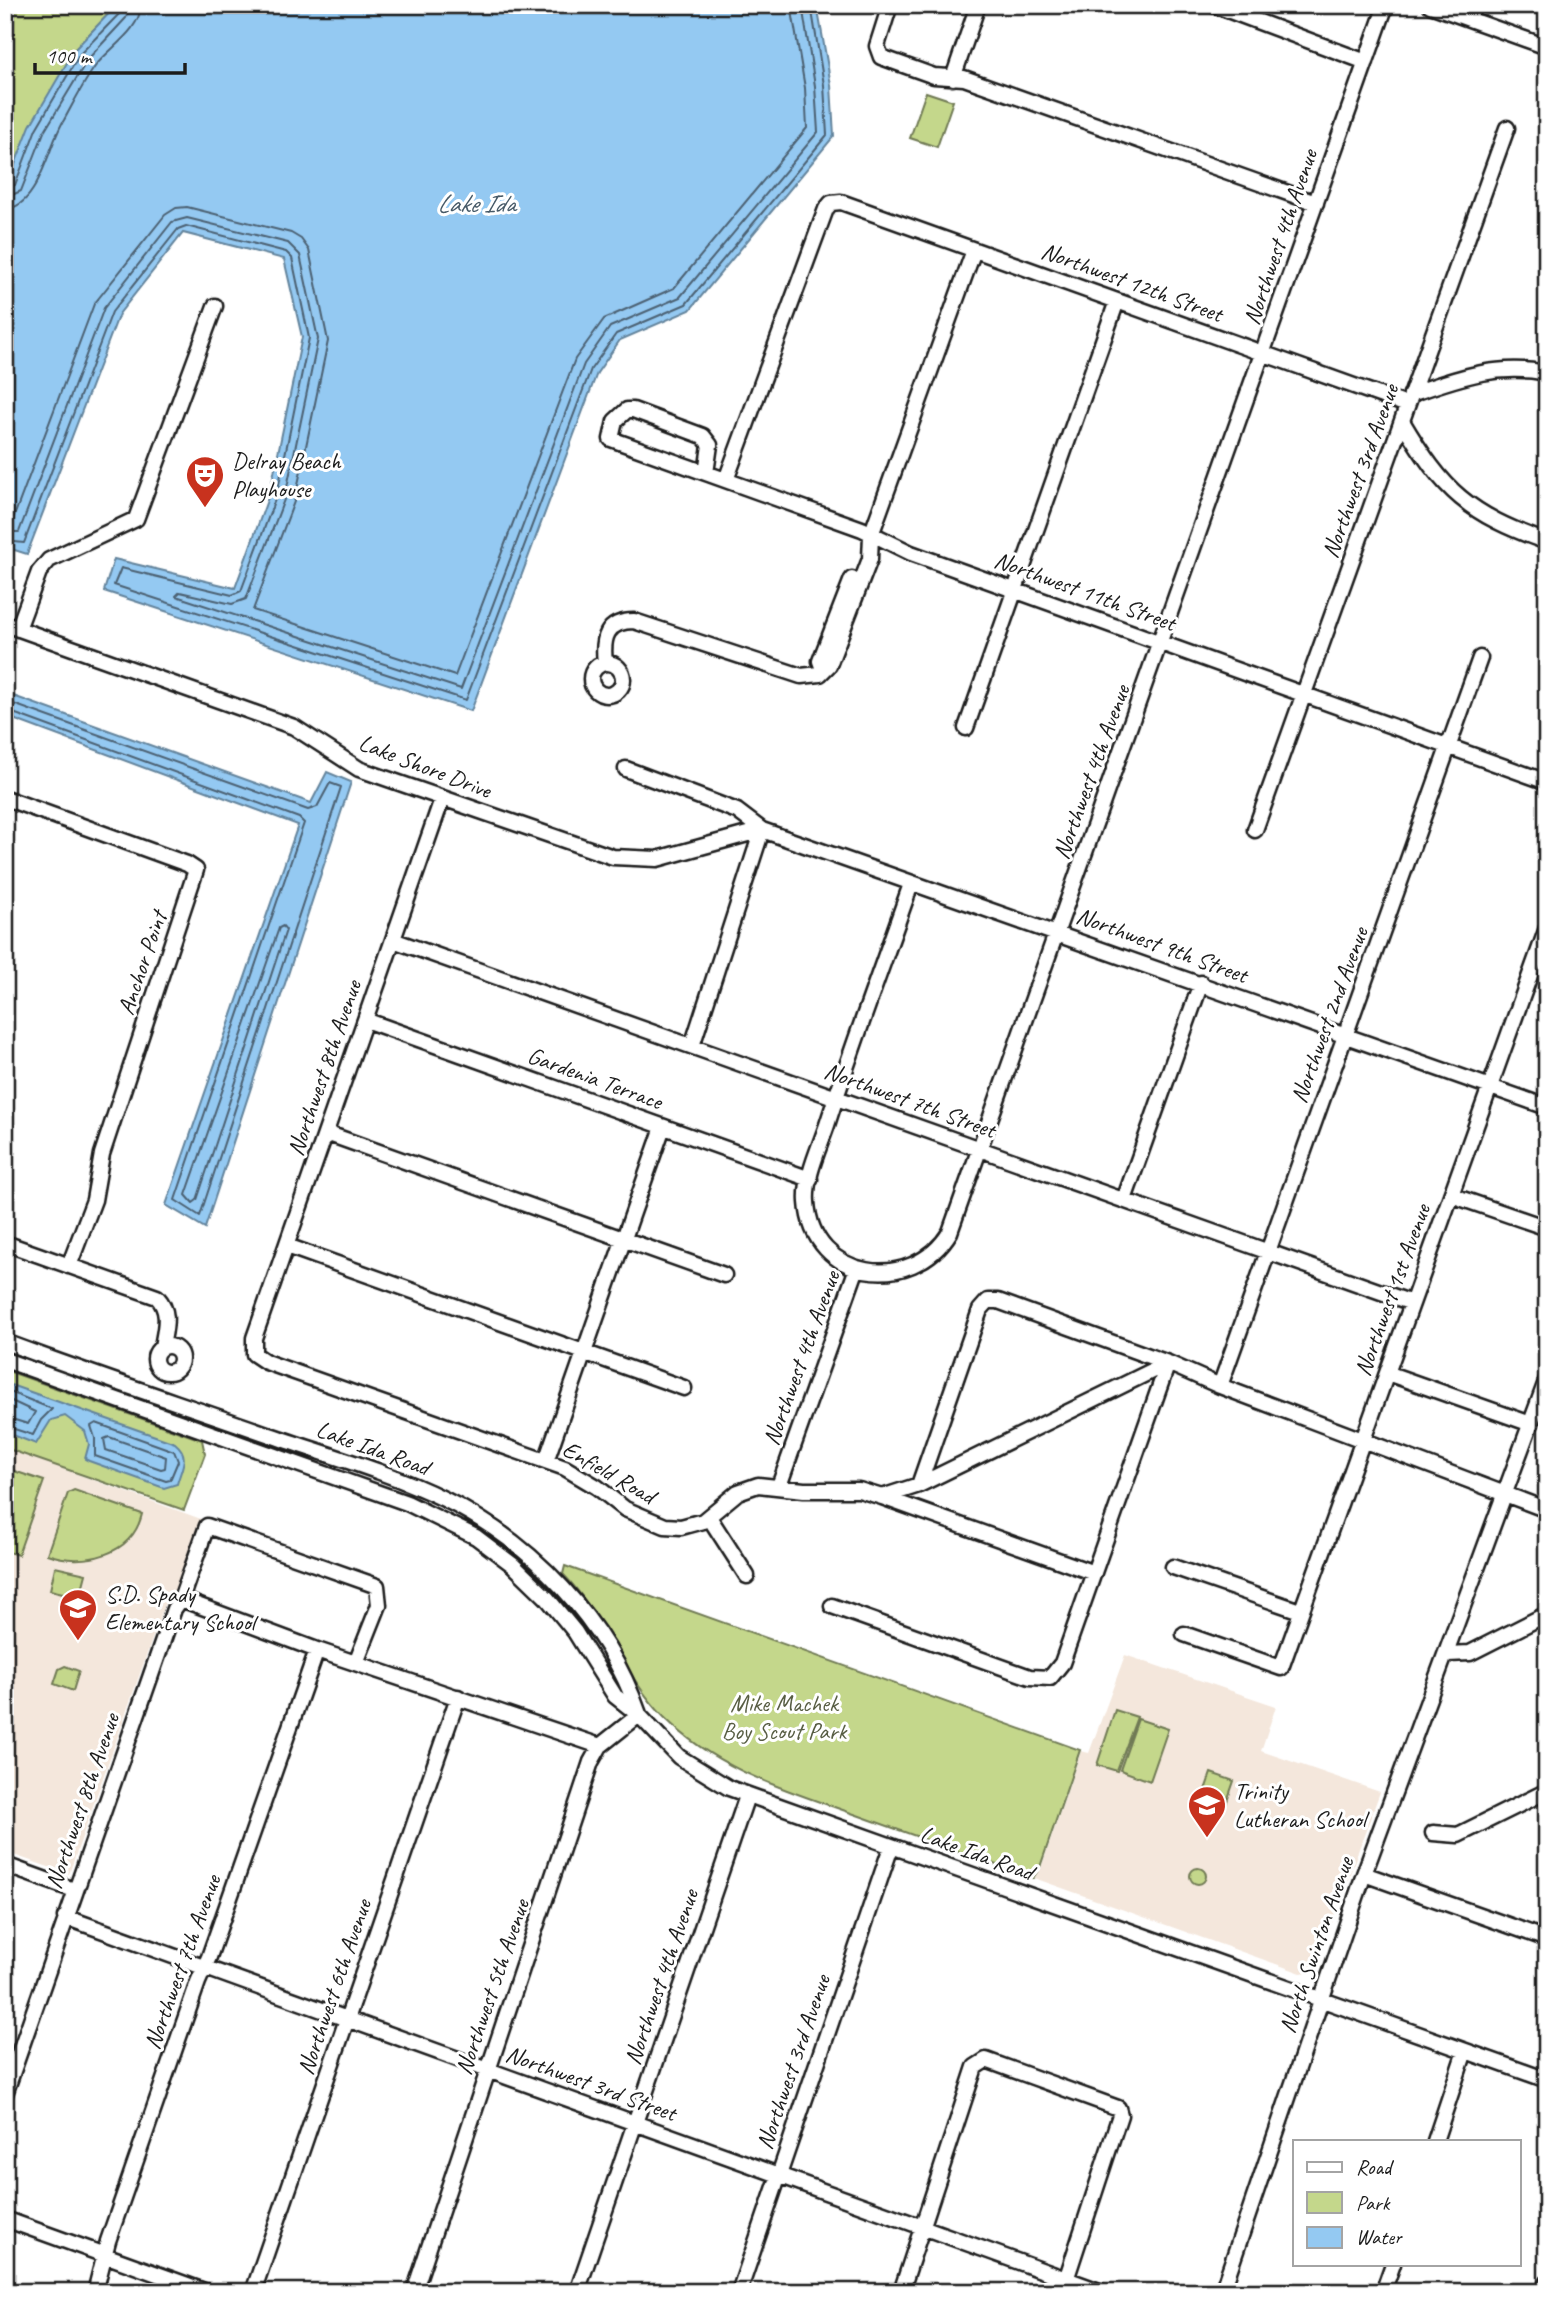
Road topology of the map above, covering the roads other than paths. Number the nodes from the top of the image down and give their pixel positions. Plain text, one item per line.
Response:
1 (890, 5) edge
2 (978, 5) edge
3 (1214, 5) edge
4 (1386, 5) edge
5 (1430, 5) edge
6 (1252, 12) edge
7 (1547, 47) edge
8 (1366, 62) junction
9 (953, 78) junction
10 (1507, 128) dead end
11 (1316, 203) junction
12 (974, 250) junction
13 (1117, 301) junction
14 (215, 306) dead end
15 (1263, 353) junction
16 (1547, 373) edge
17 (1409, 400) junction
18 (1402, 421) junction
19 (706, 473) junction
20 (726, 480) junction
21 (870, 542) junction
22 (1547, 542) edge
23 (1015, 590) junction
24 (12, 626) edge
25 (1161, 642) junction
26 (1480, 658) dead end
27 (605, 663) dead end
28 (1304, 694) junction
29 (966, 728) dead end
30 (1449, 746) junction
31 (626, 769) dead end
32 (1547, 782) edge
33 (5, 799) edge
34 (442, 799) junction
35 (762, 830) junction
36 (1255, 830) dead end
37 (911, 884) junction
38 (1547, 928) edge
39 (1057, 932) junction
40 (393, 940) junction
41 (1201, 983) junction
42 (365, 1020) junction
43 (1346, 1035) junction
44 (692, 1046) junction
45 (1490, 1086) junction
46 (836, 1098) junction
47 (1547, 1107) edge
48 (663, 1127) junction
49 (326, 1133) junction
50 (980, 1149) junction
51 (810, 1179) junction
52 (1451, 1195) junction
53 (1124, 1200) junction
54 (1547, 1228) edge
55 (623, 1239) junction
56 (5, 1243) edge
57 (286, 1246) junction
58 (1268, 1251) junction
59 (69, 1266) junction
60 (857, 1268) junction
61 (724, 1275) dead end
62 (1412, 1303) junction
63 (5, 1342) edge
64 (162, 1347) dead end
65 (583, 1352) junction
66 (254, 1354) joint
67 (5, 1360) edge
68 (1168, 1363) junction
69 (1387, 1373) junction
70 (1547, 1379) edge
71 (1220, 1386) junction
72 (684, 1388) dead end
73 (1531, 1424) junction
74 (251, 1428) junction
75 (221, 1437) junction
76 (1363, 1439) junction
77 (546, 1461) junction
78 (919, 1485) junction
79 (779, 1486) junction
80 (414, 1487) junction
81 (1505, 1494) junction
82 (882, 1497) junction
83 (407, 1503) junction
84 (1547, 1510) edge
85 (709, 1517) junction
86 (1173, 1567) dead end
87 (1094, 1573) junction
88 (747, 1577) dead end
89 (181, 1599) junction
90 (832, 1606) dead end
91 (1300, 1611) junction
92 (1547, 1615) edge
93 (1184, 1634) dead end
94 (317, 1650) junction
95 (1448, 1654) junction
96 (356, 1663) junction
97 (458, 1697) junction
98 (639, 1715) junction
99 (600, 1746) junction
100 (1547, 1791) edge
101 (747, 1796) junction
102 (1433, 1833) dead end
103 (891, 1847) junction
104 (5, 1865) edge
105 (1364, 1874) junction
106 (74, 1890) junction
107 (65, 1917) junction
108 (1547, 1939) edge
109 (204, 1969) junction
110 (1320, 2000) junction
111 (347, 2020) junction
112 (1465, 2051) junction
113 (488, 2070) junction
114 (1547, 2080) edge
115 (5, 2094) edge
116 (635, 2124) junction
117 (1434, 2140) edge
118 (778, 2176) junction
119 (5, 2219) edge
120 (923, 2228) junction
121 (105, 2255) junction
122 (1392, 2266) edge
123 (1547, 2282) edge
124 (1064, 2285) edge
125 (94, 2292) edge
126 (207, 2292) edge
127 (253, 2292) edge
128 (414, 2292) edge
129 (577, 2292) edge
130 (738, 2292) edge
131 (901, 2292) edge
132 (1102, 2292) edge
133 (1222, 2292) edge
134 (1383, 2292) edge
135 (1543, 2292) edge

1 - 9 street
2 - 9 street
3 - 6 street
4 - 8 street, Northwest 4th Avenue
5 - 7 street
6 - 8 street
8 - 11 street, Northwest 4th Avenue
9 - 11 street
10 - 17 street, Northwest 3rd Avenue
11 - 15 street, Northwest 4th Avenue
12 - 13 street, Northwest 12th Street
12 - 20 street, Northwest 12th Street
12 - 21 street
13 - 15 street, Northwest 12th Street
13 - 23 street
14 - 24 street
15 - 17 street, Northwest 12th Street
15 - 25 street, Northwest 4th Avenue
16 - 17 street
17 - 18 street, Northwest 3rd Avenue
18 - 22 street
18 - 28 street, Northwest 3rd Avenue
19 - 19 street, Northwest 11th Street
19 - 20 street, Northwest 11th Street
20 - 21 street, Northwest 11th Street
21 - 23 street, Northwest 11th Street
21 - 27 street
23 - 25 street, Northwest 11th Street
23 - 29 street
24 - 34 street, Lake Shore Drive
25 - 28 street, Northwest 11th Street
25 - 39 street, Northwest 4th Avenue
26 - 30 street, Northwest 2nd Avenue
28 - 30 street, Northwest 11th Street
28 - 36 street, Northwest 3rd Avenue
30 - 32 street, Northwest 11th Street
30 - 43 street, Northwest 2nd Avenue
31 - 35 street, Northwest 9th Street
33 - 59 street, Anchor Point
34 - 35 street, Lake Shore Drive
34 - 40 street, Northwest 8th Avenue
35 - 37 street, Northwest 9th Street
35 - 44 street
37 - 39 street, Northwest 9th Street
37 - 46 street
38 - 45 street, Northwest 1st Avenue
39 - 41 street, Northwest 9th Street
39 - 50 street, Northwest 4th Avenue
40 - 42 street, Northwest 8th Avenue
40 - 44 street, Northwest 7th Street
41 - 43 street, Northwest 9th Street
41 - 53 street
42 - 48 street, Gardenia Terrace
42 - 49 street, Northwest 8th Avenue
43 - 45 street, Northwest 9th Street
43 - 58 street, Northwest 2nd Avenue
44 - 46 street, Northwest 7th Street
45 - 47 street, Northwest 9th Street
45 - 52 street, Northwest 1st Avenue
46 - 50 street, Northwest 7th Street
46 - 51 street
48 - 51 street, Gardenia Terrace
48 - 55 street
49 - 55 street
49 - 57 street, Northwest 8th Avenue
50 - 53 street, Northwest 7th Street
50 - 60 street, Northwest 4th Avenue
51 - 60 street
52 - 54 street
52 - 62 street, Northwest 1st Avenue
53 - 58 street, Northwest 7th Street
55 - 61 street
55 - 65 street
56 - 59 street
57 - 65 street
57 - 66 street, Northwest 8th Avenue
58 - 62 street, Northwest 7th Street
58 - 71 street, Northwest 2nd Avenue
59 - 64 street
60 - 79 street, Northwest 4th Avenue
62 - 69 street, Northwest 1st Avenue
63 - 74 street, Lake Ida Road
65 - 72 street
65 - 77 street
66 - 77 street, Enfield Road
67 - 75 street, Lake Ida Road
68 - 71 street
68 - 78 street, Enfield Road
68 - 78 street
68 - 87 street
69 - 73 street
69 - 76 street, Northwest 1st Avenue
70 - 73 street, North Swinton Avenue
71 - 76 street
73 - 81 street, North Swinton Avenue
74 - 75 street
74 - 80 street, Lake Ida Road
75 - 83 street, Lake Ida Road
76 - 81 street
76 - 91 street, Northwest 1st Avenue
77 - 85 street, Enfield Road
78 - 82 street, Enfield Road
79 - 82 street, Enfield Road
79 - 85 street, Enfield Road
80 - 83 street
80 - 98 street, Lake Ida Road
81 - 84 street
81 - 95 street, North Swinton Avenue
82 - 87 street
83 - 98 street, Lake Ida Road
85 - 88 street
86 - 91 street
87 - 90 street
89 - 94 street
89 - 96 street, Northwest 8th Avenue
89 - 106 street, Northwest 8th Avenue
91 - 93 street, Northwest 1st Avenue
92 - 95 street
94 - 96 street
94 - 109 street, Northwest 7th Avenue
95 - 105 street, North Swinton Avenue
96 - 97 street
97 - 99 street
97 - 111 street, Northwest 6th Avenue
98 - 99 street, Northwest 5th Avenue
98 - 101 street, Lake Ida Road
99 - 113 street, Northwest 5th Avenue
100 - 102 street
101 - 103 street, Lake Ida Road
101 - 116 street, Northwest 4th Avenue
103 - 110 street, Lake Ida Road
103 - 118 street, Northwest 3rd Avenue
104 - 106 street
105 - 108 street
105 - 110 street, North Swinton Avenue
106 - 107 street, Northwest 8th Avenue
107 - 109 street, Northwest 3rd Street
107 - 115 street, Northwest 8th Avenue
109 - 111 street, Northwest 3rd Street
109 - 121 street, Northwest 7th Avenue
110 - 112 street, Lake Ida Road
110 - 133 street, North Swinton Avenue
111 - 113 street, Northwest 3rd Street
111 - 127 street, Northwest 6th Avenue
112 - 114 street, Lake Ida Road
112 - 117 street
113 - 116 street, Northwest 3rd Street
113 - 128 street, Northwest 5th Avenue
116 - 118 street, Northwest 3rd Street
116 - 129 street, Northwest 4th Avenue
118 - 120 street, Northwest 3rd Street
118 - 130 street, Northwest 3rd Avenue
119 - 121 street
120 - 124 street, Northwest 3rd Street
120 - 124 street
120 - 131 street
121 - 125 street, Northwest 7th Avenue
121 - 126 street
122 - 134 street
123 - 135 street
124 - 132 street, Northwest 3rd Street

